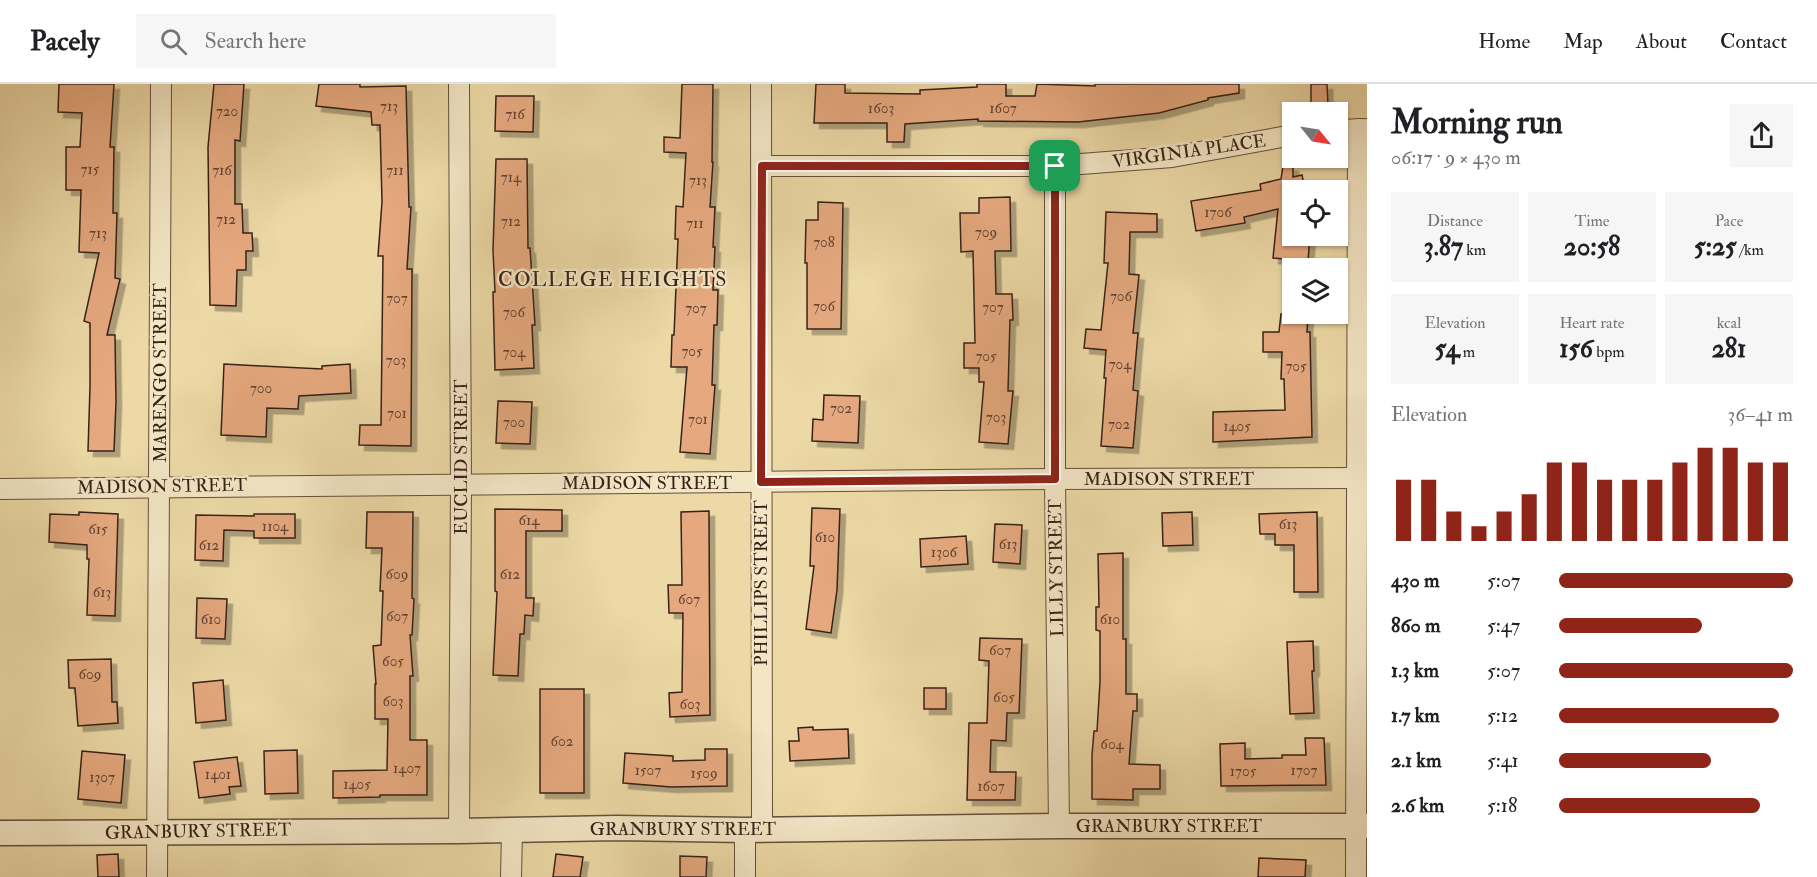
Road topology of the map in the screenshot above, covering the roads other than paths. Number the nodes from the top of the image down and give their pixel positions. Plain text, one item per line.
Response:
1 (161, 84) edge
2 (459, 84) edge
3 (761, 84) edge
4 (1363, 129) edge
5 (1348, 130) edge
6 (1282, 137) edge
7 (762, 166) junction
8 (1055, 166) junction
9 (1362, 478) edge
10 (1055, 479) junction
11 (761, 482) junction
12 (461, 484) junction
13 (160, 486) junction
14 (0, 489) edge
15 (1059, 826) junction
16 (1361, 826) edge
17 (512, 830) junction
18 (754, 830) junction
19 (459, 831) junction
20 (158, 832) junction
21 (0, 833) edge
22 (157, 877) edge
23 (511, 877) edge
24 (745, 877) edge
25 (1356, 877) edge

1 - 13 street, MARENGO STREET
2 - 12 street, EUCLID STREET
3 - 7 street, PHILLIPS STREET
4 - 5 street
4 - 9 street
6 - 8 street, VIRGINIA PLACE
7 - 8 street, VIRGINIA PLACE
7 - 11 street, PHILLIPS STREET
8 - 10 street, LILLY STREET
9 - 10 street, MADISON STREET
9 - 16 street
10 - 11 street, MADISON STREET
10 - 15 street, LILLY STREET
11 - 12 street, MADISON STREET
11 - 18 street, PHILLIPS STREET
12 - 13 street, MADISON STREET
12 - 19 street, EUCLID STREET
13 - 14 street, MADISON STREET
13 - 20 street, MARENGO STREET
15 - 16 street, GRANBURY STREET
15 - 18 street, GRANBURY STREET
16 - 25 street
17 - 18 street, GRANBURY STREET
17 - 19 street, GRANBURY STREET
17 - 23 street
18 - 24 street, PHILLIPS STREET
19 - 20 street, GRANBURY STREET
20 - 21 street, GRANBURY STREET
20 - 22 street, MARENGO STREET

